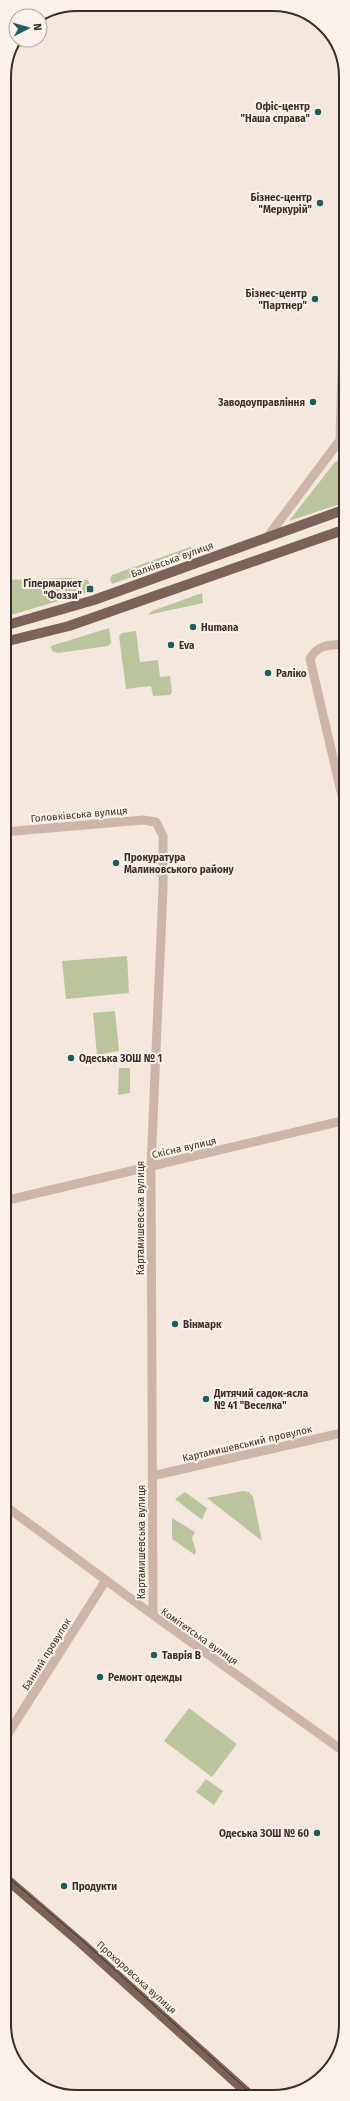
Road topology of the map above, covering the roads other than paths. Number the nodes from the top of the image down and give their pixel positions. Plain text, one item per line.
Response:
1 (339, 448) edge
2 (339, 513) edge
3 (339, 531) edge
4 (266, 539) junction
5 (11, 624) edge
6 (11, 640) edge
7 (339, 644) edge
8 (339, 784) edge
9 (156, 822) joint
10 (11, 831) edge
11 (339, 1122) edge
12 (151, 1166) junction
13 (11, 1199) edge
14 (339, 1434) edge
15 (152, 1476) junction
16 (11, 1511) edge
17 (106, 1580) junction
18 (152, 1616) junction
19 (11, 1729) edge
20 (339, 1748) edge
21 (11, 1883) edge
22 (244, 2090) edge

1 - 4 street
2 - 4 main road, Балківська вулиця
3 - 6 main road
4 - 5 main road, Балківська вулиця
7 - 8 street
9 - 10 street, Головківська вулиця
9 - 12 street, Картамишевська вулиця
11 - 12 street, Cкісна вулиця
12 - 13 street, Cкісна вулиця
12 - 15 street, Картамишевська вулиця
14 - 15 street, Картамишевський провулок
15 - 18 street, Картамишевська вулиця
16 - 17 street, Комітетська вулиця
17 - 18 street, Комітетська вулиця
17 - 19 street, Банний провулок
18 - 20 street, Комітетська вулиця
21 - 22 main road, Прохоровська вулиця

